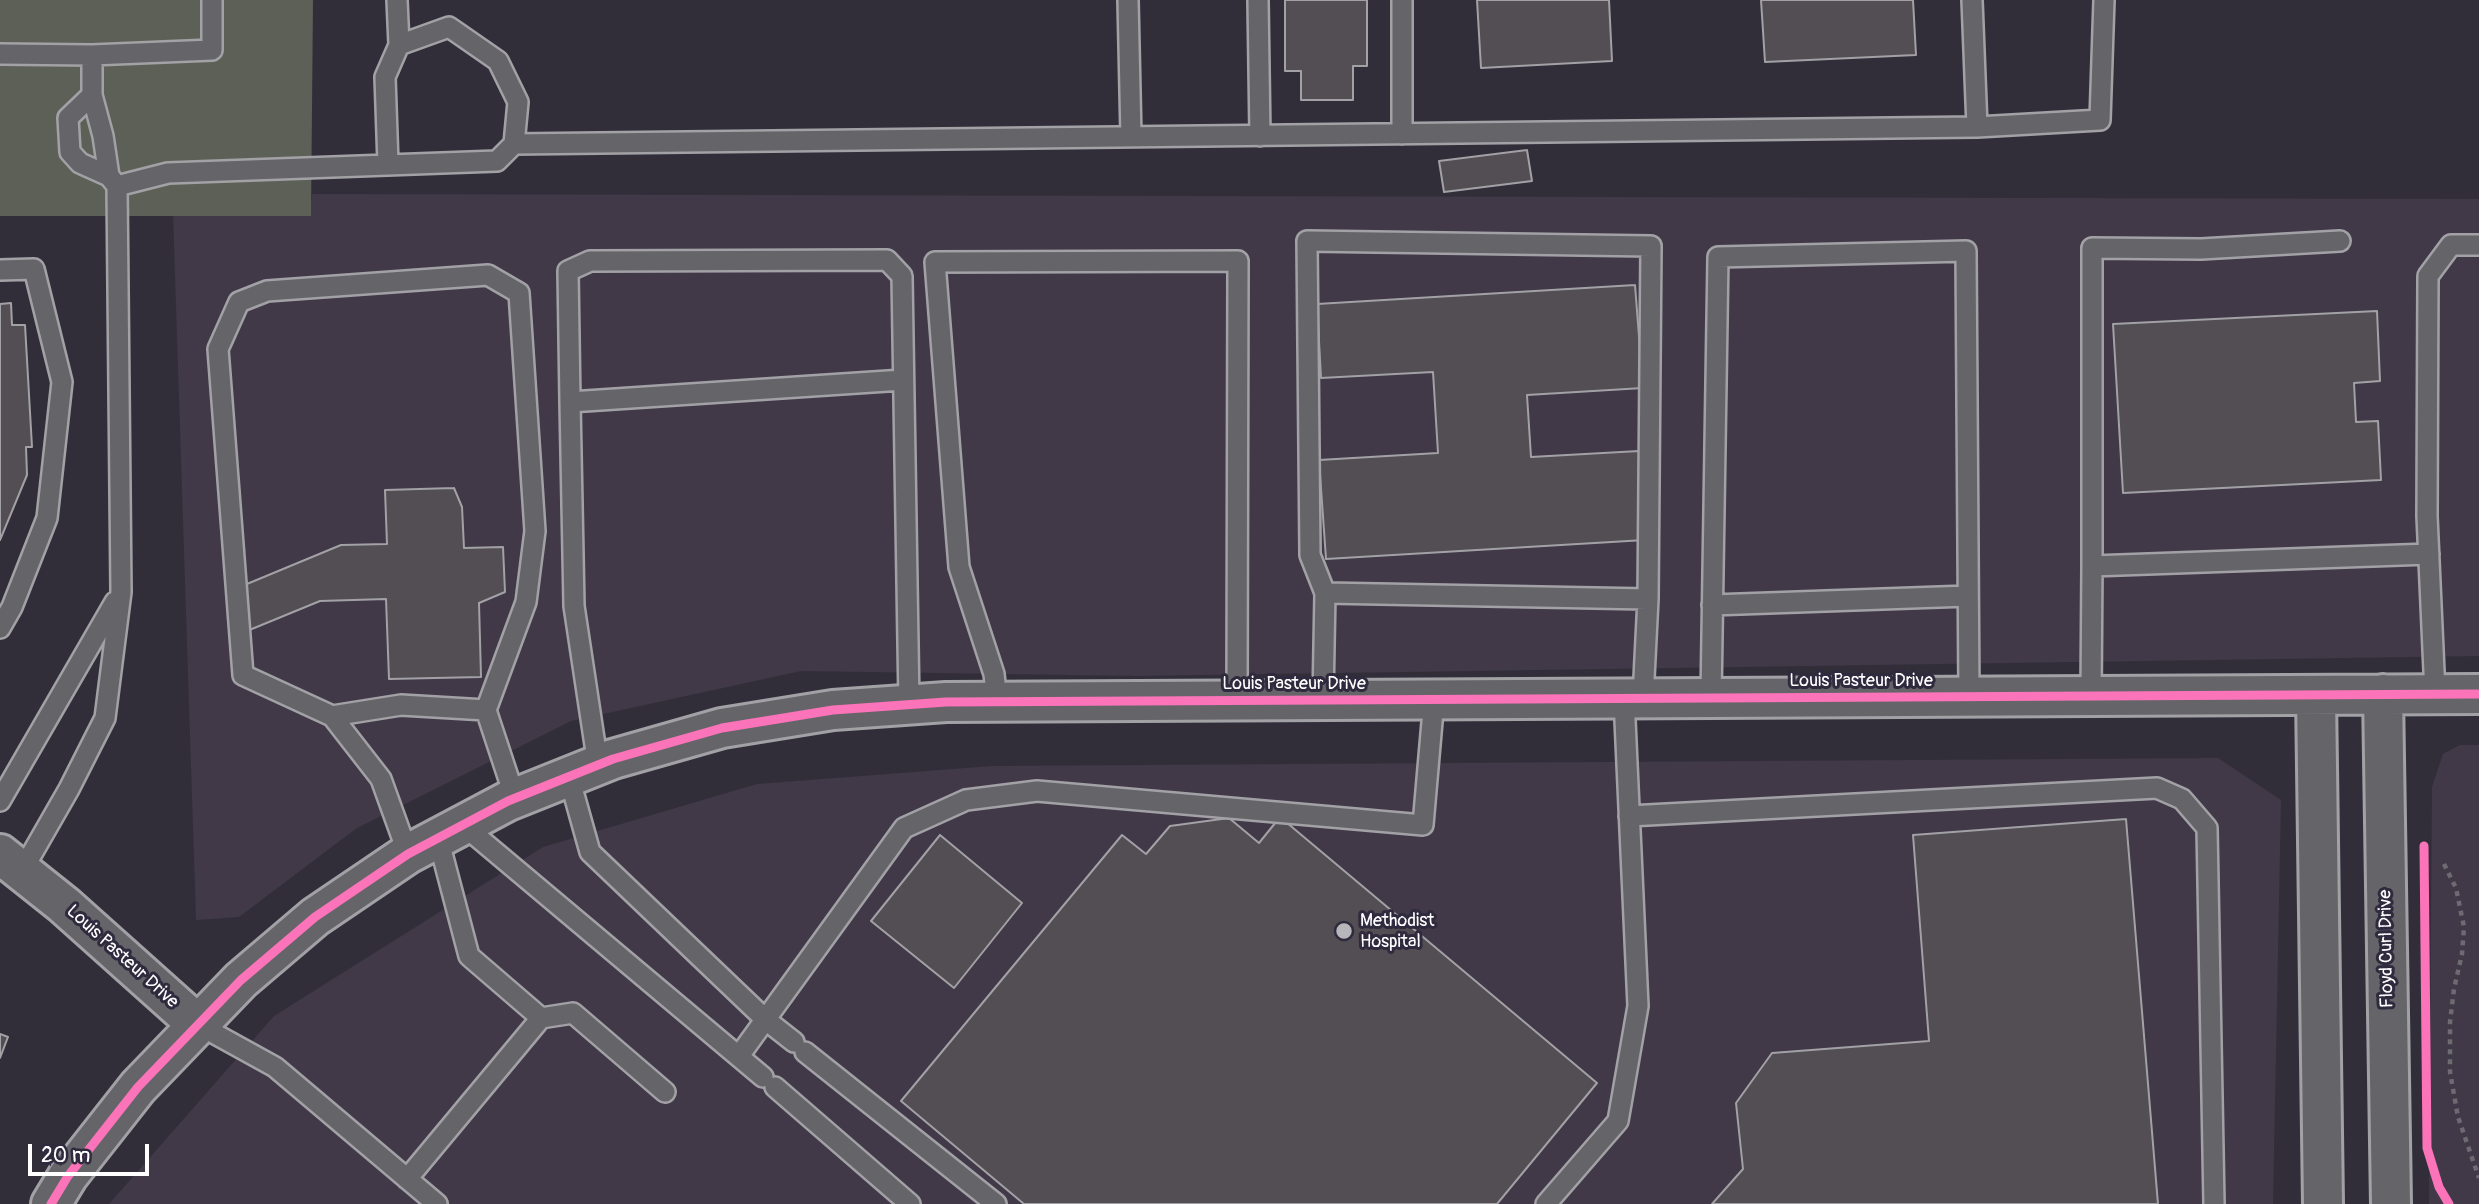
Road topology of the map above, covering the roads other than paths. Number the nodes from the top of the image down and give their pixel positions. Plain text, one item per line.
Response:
1 (212, 0) edge
2 (397, 0) edge
3 (1128, 0) edge
4 (1258, 0) edge
5 (1402, 0) edge
6 (1972, 0) edge
7 (2104, 0) edge
8 (399, 45) junction
9 (0, 54) edge
10 (92, 55) junction
11 (92, 95) junction
12 (1976, 127) junction
13 (1402, 134) junction
14 (1260, 136) junction
15 (1131, 137) junction
16 (514, 144) junction
17 (388, 164) junction
18 (113, 181) junction
19 (2340, 241) dead end
20 (2479, 245) edge
21 (0, 270) edge
22 (903, 380) junction
23 (570, 402) junction
24 (2429, 554) junction
25 (2092, 566) junction
26 (121, 592) junction
27 (1325, 593) junction
28 (1968, 596) junction
29 (1647, 599) junction
30 (1712, 605) junction
31 (0, 628) edge
32 (2384, 694) junction
33 (2435, 694) junction
34 (2479, 694) edge
35 (2316, 695) junction
36 (1969, 696) junction
37 (2091, 696) junction
38 (1633, 698) junction
39 (1711, 698) junction
40 (1324, 699) junction
41 (1434, 699) junction
42 (1237, 700) junction
43 (997, 701) junction
44 (909, 705) junction
45 (486, 710) junction
46 (331, 716) junction
47 (584, 771) junction
48 (515, 798) junction
49 (0, 801) edge
50 (1629, 816) junction
51 (437, 839) junction
52 (11, 863) edge
53 (541, 1018) junction
54 (765, 1020) junction
55 (197, 1024) junction
56 (739, 1056) junction
57 (665, 1092) dead end
58 (407, 1179) junction
59 (51, 1204) edge
60 (437, 1204) edge
61 (910, 1204) edge
62 (996, 1204) edge
63 (1546, 1204) edge
64 (2214, 1204) edge
65 (2323, 1204) edge
66 (2391, 1204) edge

1 - 10 lane
2 - 8 lane
3 - 15 lane
4 - 14 lane
5 - 13 lane
6 - 12 lane
7 - 12 lane
8 - 16 lane
8 - 17 lane
9 - 10 lane
10 - 11 lane
11 - 18 lane
11 - 18 lane
12 - 13 lane
13 - 14 lane
14 - 15 lane
15 - 16 lane
16 - 17 lane
17 - 18 lane
18 - 26 lane
19 - 25 lane
20 - 24 lane
21 - 31 lane
22 - 23 lane
22 - 23 lane
22 - 44 lane
23 - 47 lane
24 - 25 lane
24 - 33 lane
25 - 37 lane
26 - 49 lane
26 - 52 lane
27 - 29 lane
27 - 29 lane
27 - 40 lane
28 - 30 lane
28 - 30 lane
28 - 36 lane
29 - 38 lane
30 - 39 lane
32 - 33 street, Louis Pasteur Drive
32 - 35 street, Louis Pasteur Drive
32 - 66 street, Floyd Curl Drive
33 - 34 street, Louis Pasteur Drive
35 - 37 street, Louis Pasteur Drive
35 - 65 street
36 - 37 street, Louis Pasteur Drive
36 - 39 street, Louis Pasteur Drive
38 - 39 street, Louis Pasteur Drive
38 - 41 street, Louis Pasteur Drive
38 - 50 lane
40 - 41 street, Louis Pasteur Drive
40 - 42 street, Louis Pasteur Drive
41 - 54 lane
42 - 43 street, Louis Pasteur Drive
42 - 43 lane
43 - 44 street, Louis Pasteur Drive
44 - 47 street, Louis Pasteur Drive
45 - 46 lane
45 - 46 lane
45 - 48 lane
46 - 51 lane
47 - 48 street, Louis Pasteur Drive
47 - 54 lane
48 - 51 street, Louis Pasteur Drive
50 - 63 lane
50 - 64 lane
51 - 53 lane
51 - 55 street, Louis Pasteur Drive
51 - 56 lane
52 - 55 street, Louis Pasteur Drive
53 - 57 lane
53 - 58 lane
54 - 56 lane
54 - 62 lane
55 - 58 lane
55 - 59 street
56 - 61 lane
58 - 60 lane

